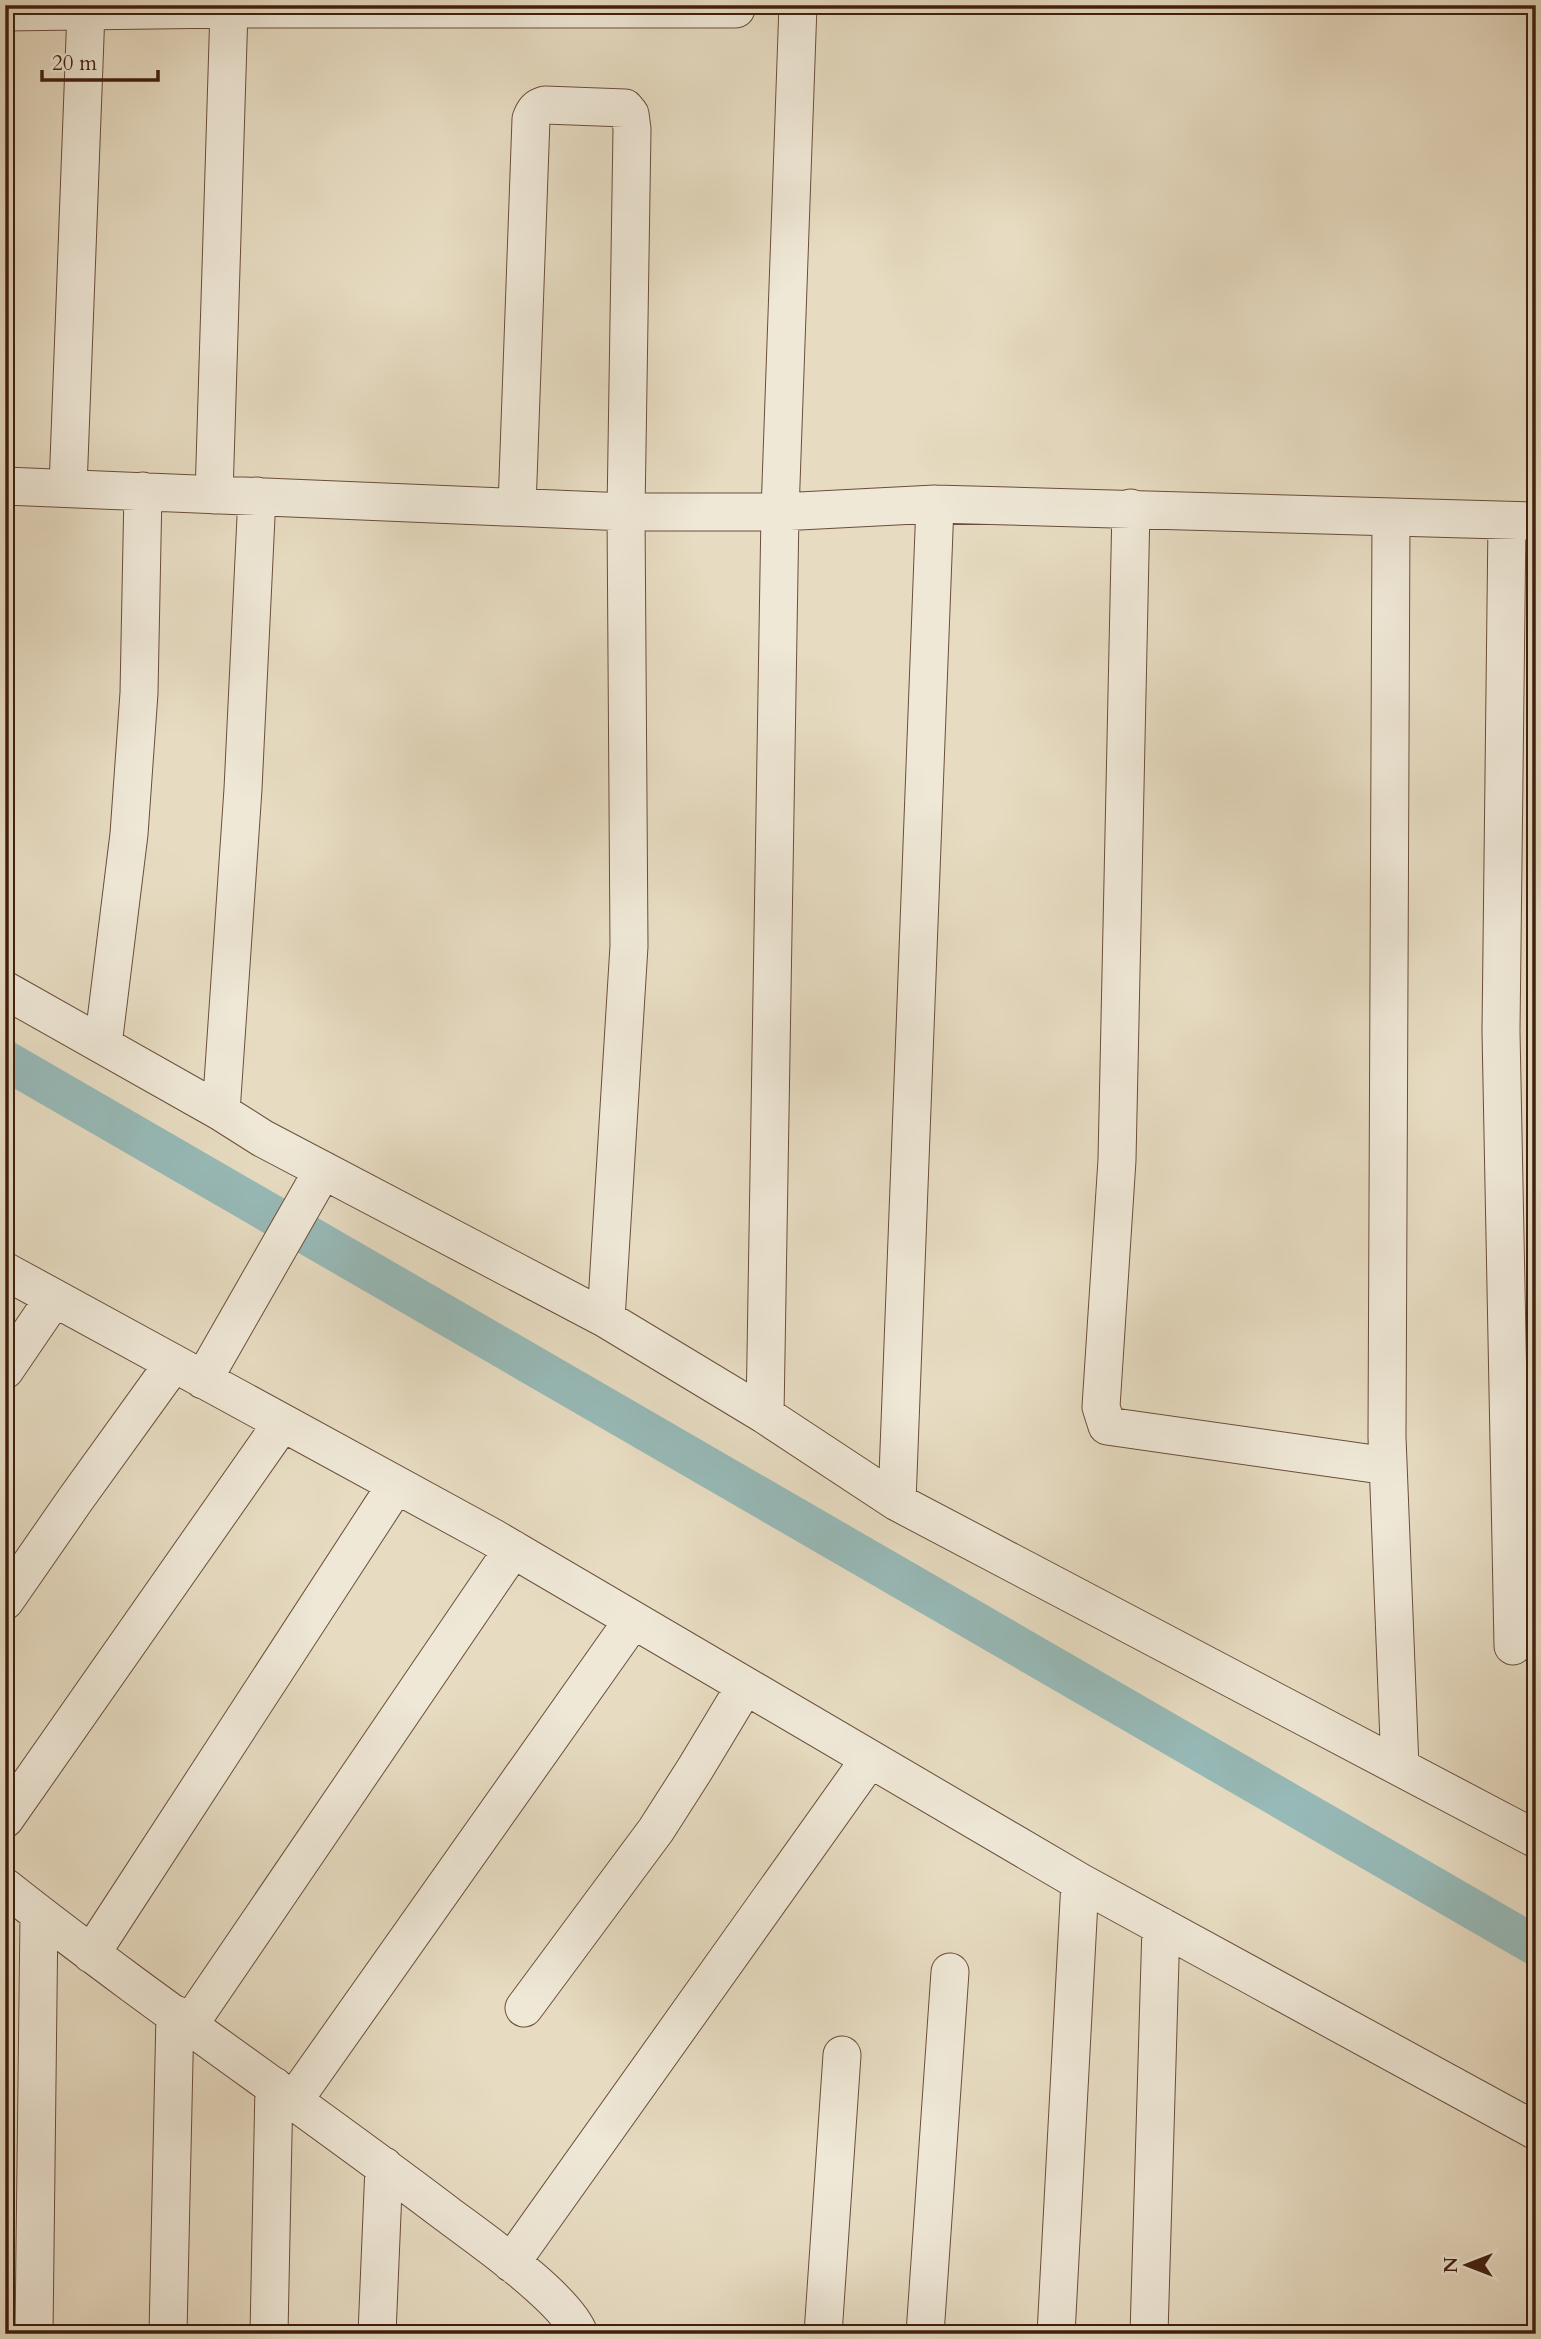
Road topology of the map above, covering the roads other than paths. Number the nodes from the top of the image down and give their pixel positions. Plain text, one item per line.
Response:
1 (798, 5) edge
2 (367, 7) edge
3 (229, 9) junction
4 (736, 9) dead end
5 (86, 11) junction
6 (5, 12) edge
7 (5, 486) edge
8 (68, 488) junction
9 (142, 491) junction
10 (214, 495) junction
11 (257, 496) junction
12 (935, 504) junction
13 (517, 507) junction
14 (1131, 508) junction
15 (626, 512) junction
16 (780, 512) junction
17 (1391, 518) junction
18 (1522, 521) edge
19 (5, 990) edge
20 (103, 1045) junction
21 (221, 1112) junction
22 (323, 1170) junction
23 (5, 1271) edge
24 (54, 1298) junction
25 (606, 1319) junction
26 (5, 1370) edge
27 (188, 1372) junction
28 (765, 1415) junction
29 (282, 1423) junction
30 (1388, 1466) junction
31 (396, 1485) junction
32 (897, 1502) junction
33 (513, 1549) junction
34 (5, 1601) edge
35 (633, 1620) junction
36 (1513, 1646) dead end
37 (745, 1686) junction
38 (869, 1760) junction
39 (1400, 1767) junction
40 (5, 1819) edge
41 (1536, 1839) edge
42 (1080, 1882) junction
43 (5, 1887) edge
44 (39, 1914) junction
45 (1161, 1926) junction
46 (91, 1954) junction
47 (950, 1972) dead end
48 (524, 2008) dead end
49 (182, 2020) junction
50 (842, 2055) dead end
51 (284, 2093) junction
52 (1536, 2131) edge
53 (384, 2166) junction
54 (511, 2263) junction
55 (34, 2334) edge
56 (168, 2334) edge
57 (269, 2334) edge
58 (377, 2334) edge
59 (579, 2334) edge
60 (823, 2334) edge
61 (925, 2334) edge
62 (1056, 2334) edge
63 (1149, 2334) edge

1 - 16 street
2 - 3 street
2 - 4 street
3 - 5 street
3 - 10 street
5 - 6 street
5 - 8 street
7 - 8 street
8 - 9 street
9 - 10 street
9 - 20 street
10 - 11 street
11 - 13 street
11 - 21 street
12 - 14 street
12 - 16 street
12 - 32 street
13 - 15 street
13 - 15 street
14 - 17 street
14 - 30 street
15 - 16 street
15 - 25 street
16 - 28 street
17 - 18 street
17 - 30 street
18 - 36 street
19 - 20 street
20 - 21 street
21 - 22 street
22 - 25 street
22 - 27 street
23 - 24 street
24 - 26 street
24 - 27 street
25 - 28 street
27 - 29 street
27 - 34 street
28 - 32 street
29 - 31 street
29 - 40 street
30 - 39 street
31 - 33 street
31 - 46 street
32 - 39 street
33 - 35 street
33 - 49 street
35 - 37 street
35 - 51 street
37 - 38 street
37 - 48 street
38 - 42 street
38 - 54 street
39 - 41 street
42 - 45 street
42 - 62 street
43 - 44 street
44 - 46 street
44 - 55 street
45 - 52 street
45 - 63 street
46 - 49 street
47 - 61 street
49 - 51 street
49 - 56 street
50 - 60 street
51 - 53 street
51 - 57 street
53 - 54 street
53 - 58 street
54 - 59 street

